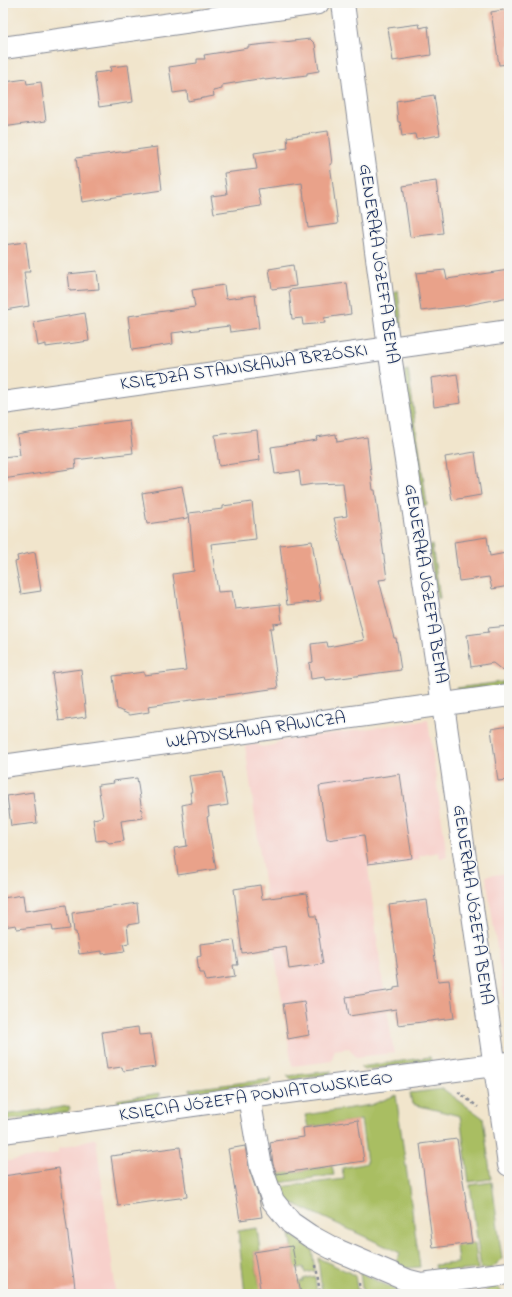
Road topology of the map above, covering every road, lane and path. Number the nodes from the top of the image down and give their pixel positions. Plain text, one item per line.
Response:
1 (318, 3) edge
2 (343, 3) edge
3 (3, 48) edge
4 (509, 331) edge
5 (389, 348) junction
6 (3, 403) edge
7 (509, 695) edge
8 (443, 705) junction
9 (3, 766) edge
10 (502, 1064) edge
11 (454, 1090) dead end
12 (250, 1097) junction
13 (480, 1109) dead end
14 (3, 1132) edge
15 (509, 1165) edge
16 (316, 1262) dead end
17 (509, 1273) edge
18 (320, 1294) edge

1 - 3 street
2 - 5 street, GENERAŁA JÓZEFA BEMA
4 - 5 street, KSIĘDZA STANISŁAWA BRZÓSKI
5 - 6 street, KSIĘDZA STANISŁAWA BRZÓSKI
5 - 8 street, GENERAŁA JÓZEFA BEMA
7 - 8 street, WŁADYSŁAWA RAWICZA
8 - 9 street, WŁADYSŁAWA RAWICZA
8 - 10 street, GENERAŁA JÓZEFA BEMA
10 - 12 street, KSIĘCIA JÓZEFA PONIATOWSKIEGO
10 - 15 street, GENERAŁA JÓZEFA BEMA
11 - 13 path
12 - 14 street, KSIĘCIA JÓZEFA PONIATOWSKIEGO
12 - 17 street
16 - 18 path

